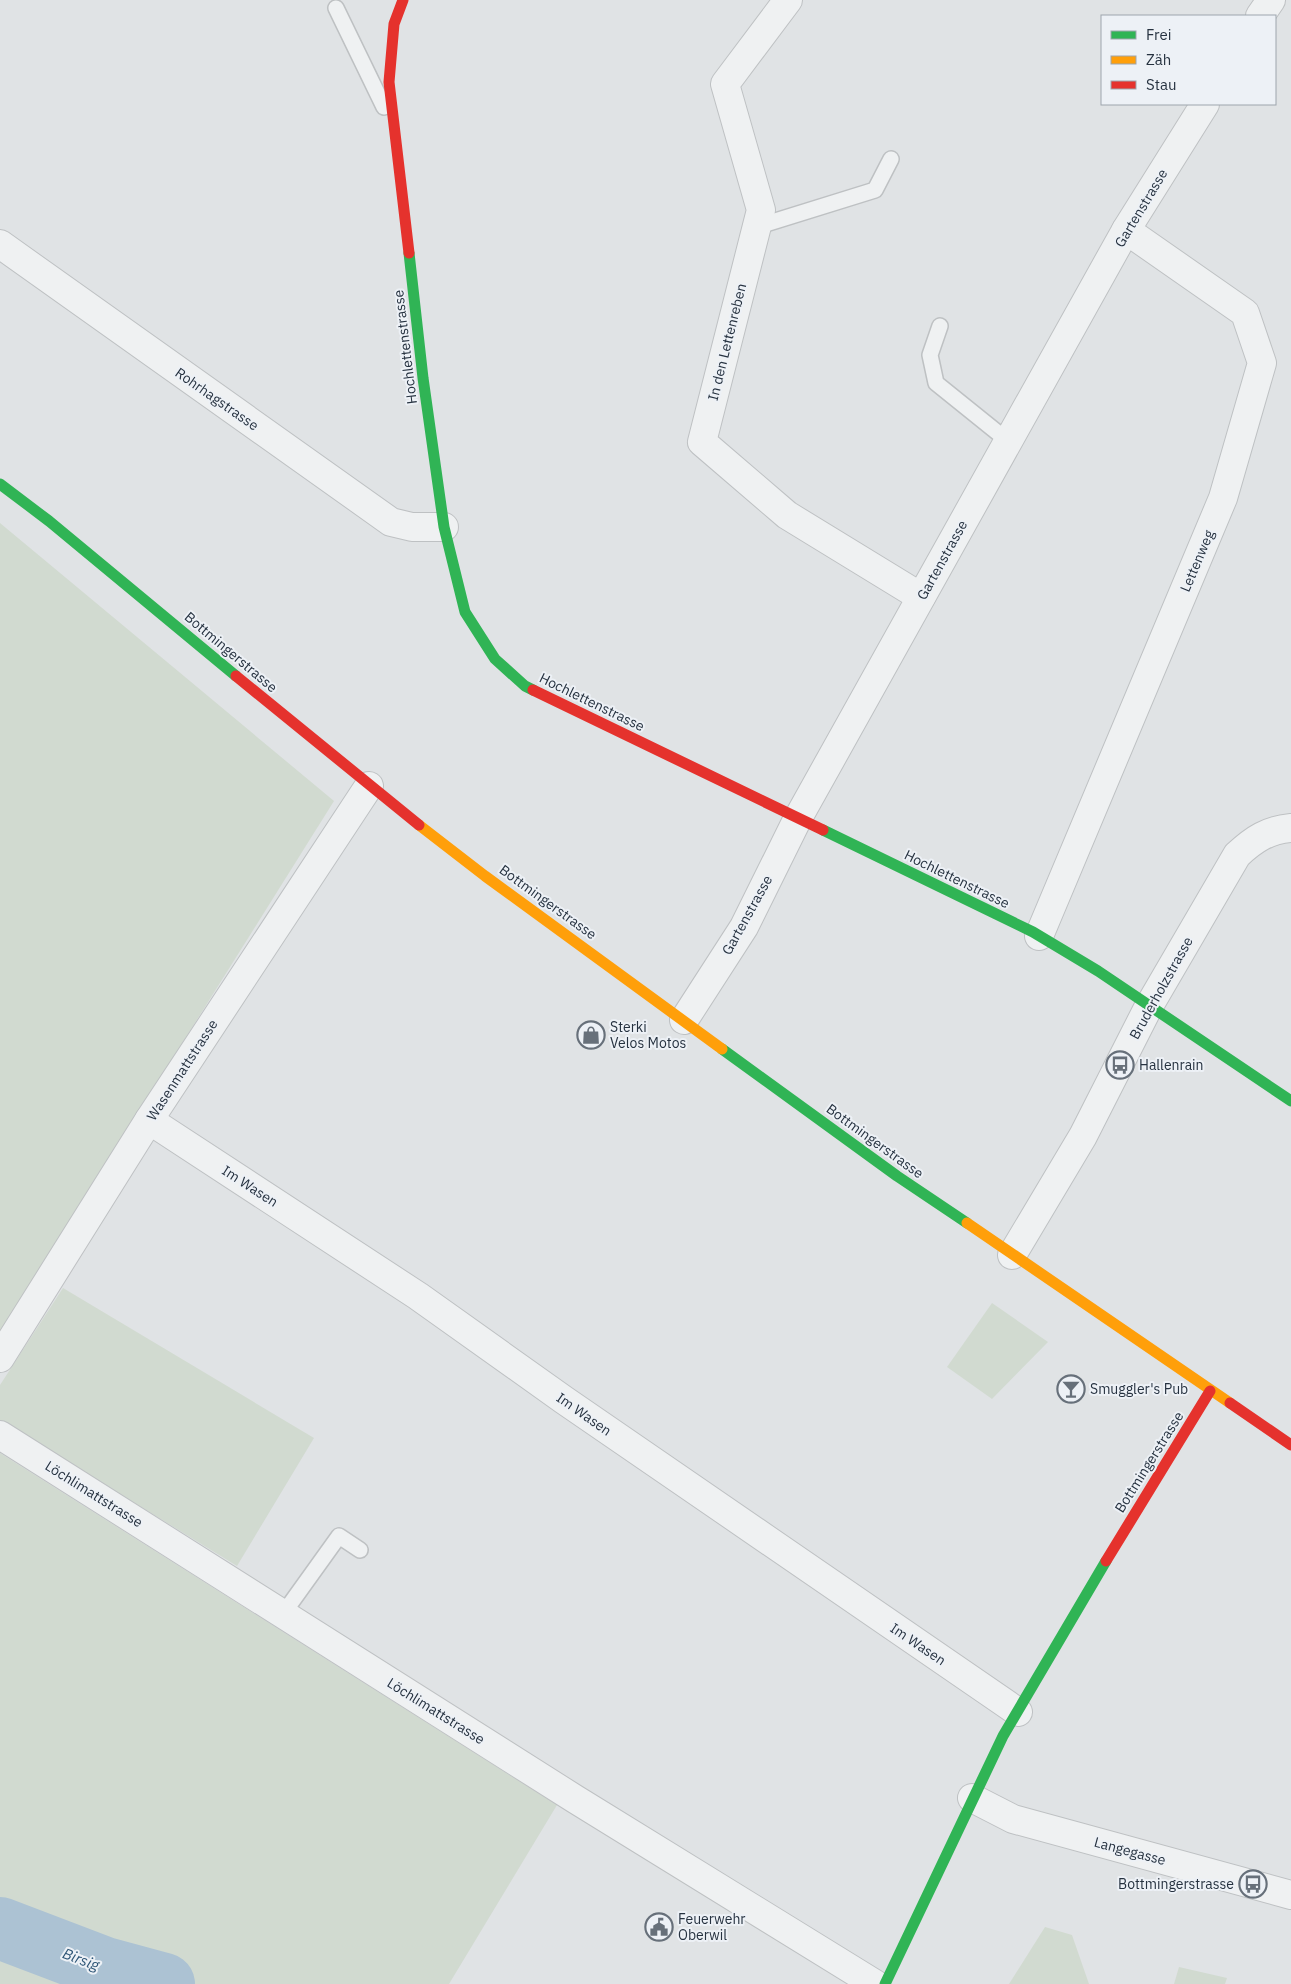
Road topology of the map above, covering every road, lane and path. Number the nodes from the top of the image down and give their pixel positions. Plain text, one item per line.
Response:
1 (403, 0) edge
2 (788, 0) edge
3 (1271, 0) edge
4 (336, 8) dead end
5 (1261, 15) edge
6 (1204, 105) edge
7 (395, 128) junction
8 (891, 159) dead end
9 (756, 227) junction
10 (1126, 230) junction
11 (0, 244) edge
12 (940, 326) dead end
13 (1008, 441) junction
14 (0, 484) edge
15 (444, 527) junction
16 (921, 597) junction
17 (369, 786) junction
18 (798, 818) junction
19 (1291, 828) edge
20 (1039, 936) junction
21 (1149, 1006) junction
22 (684, 1020) junction
23 (1291, 1101) edge
24 (149, 1120) junction
25 (1012, 1255) junction
26 (0, 1358) edge
27 (1210, 1391) junction
28 (0, 1435) edge
29 (1291, 1445) edge
30 (360, 1550) dead end
31 (283, 1614) junction
32 (1018, 1712) junction
33 (972, 1798) junction
34 (1291, 1895) edge
35 (875, 1984) edge
36 (885, 1984) edge

1 - 7 street, Hochlettenstrasse
2 - 9 street, In den Lettenreben
3 - 5 street
4 - 7 lane
6 - 10 street, Gartenstrasse
7 - 15 street, Hochlettenstrasse
8 - 9 lane
9 - 16 street, In den Lettenreben
10 - 13 street, Gartenstrasse
10 - 20 street, Lettenweg
11 - 15 street, Rohrhagstrasse
12 - 13 lane
13 - 16 street, Gartenstrasse
14 - 17 street, Bottmingerstrasse
15 - 18 street, Hochlettenstrasse
16 - 18 street, Gartenstrasse
17 - 22 street, Bottmingerstrasse
17 - 24 street, Wasenmattstrasse
18 - 20 street, Hochlettenstrasse
18 - 22 street, Gartenstrasse
19 - 21 street, Bruderholzstrasse
20 - 21 street, Hochlettenstrasse
21 - 23 street
21 - 25 street, Bruderholzstrasse
22 - 25 street, Bottmingerstrasse
24 - 26 street, Wasenmattstrasse
24 - 32 street, Im Wasen
25 - 27 street, Bottmingerstrasse
27 - 29 street
27 - 32 street, Bottmingerstrasse
28 - 31 street, Löchlimattstrasse
30 - 31 lane
31 - 35 street, Löchlimattstrasse
32 - 33 street, Bottmingerstrasse
33 - 34 street, Langegasse
33 - 36 street, Bottmingerstrasse

